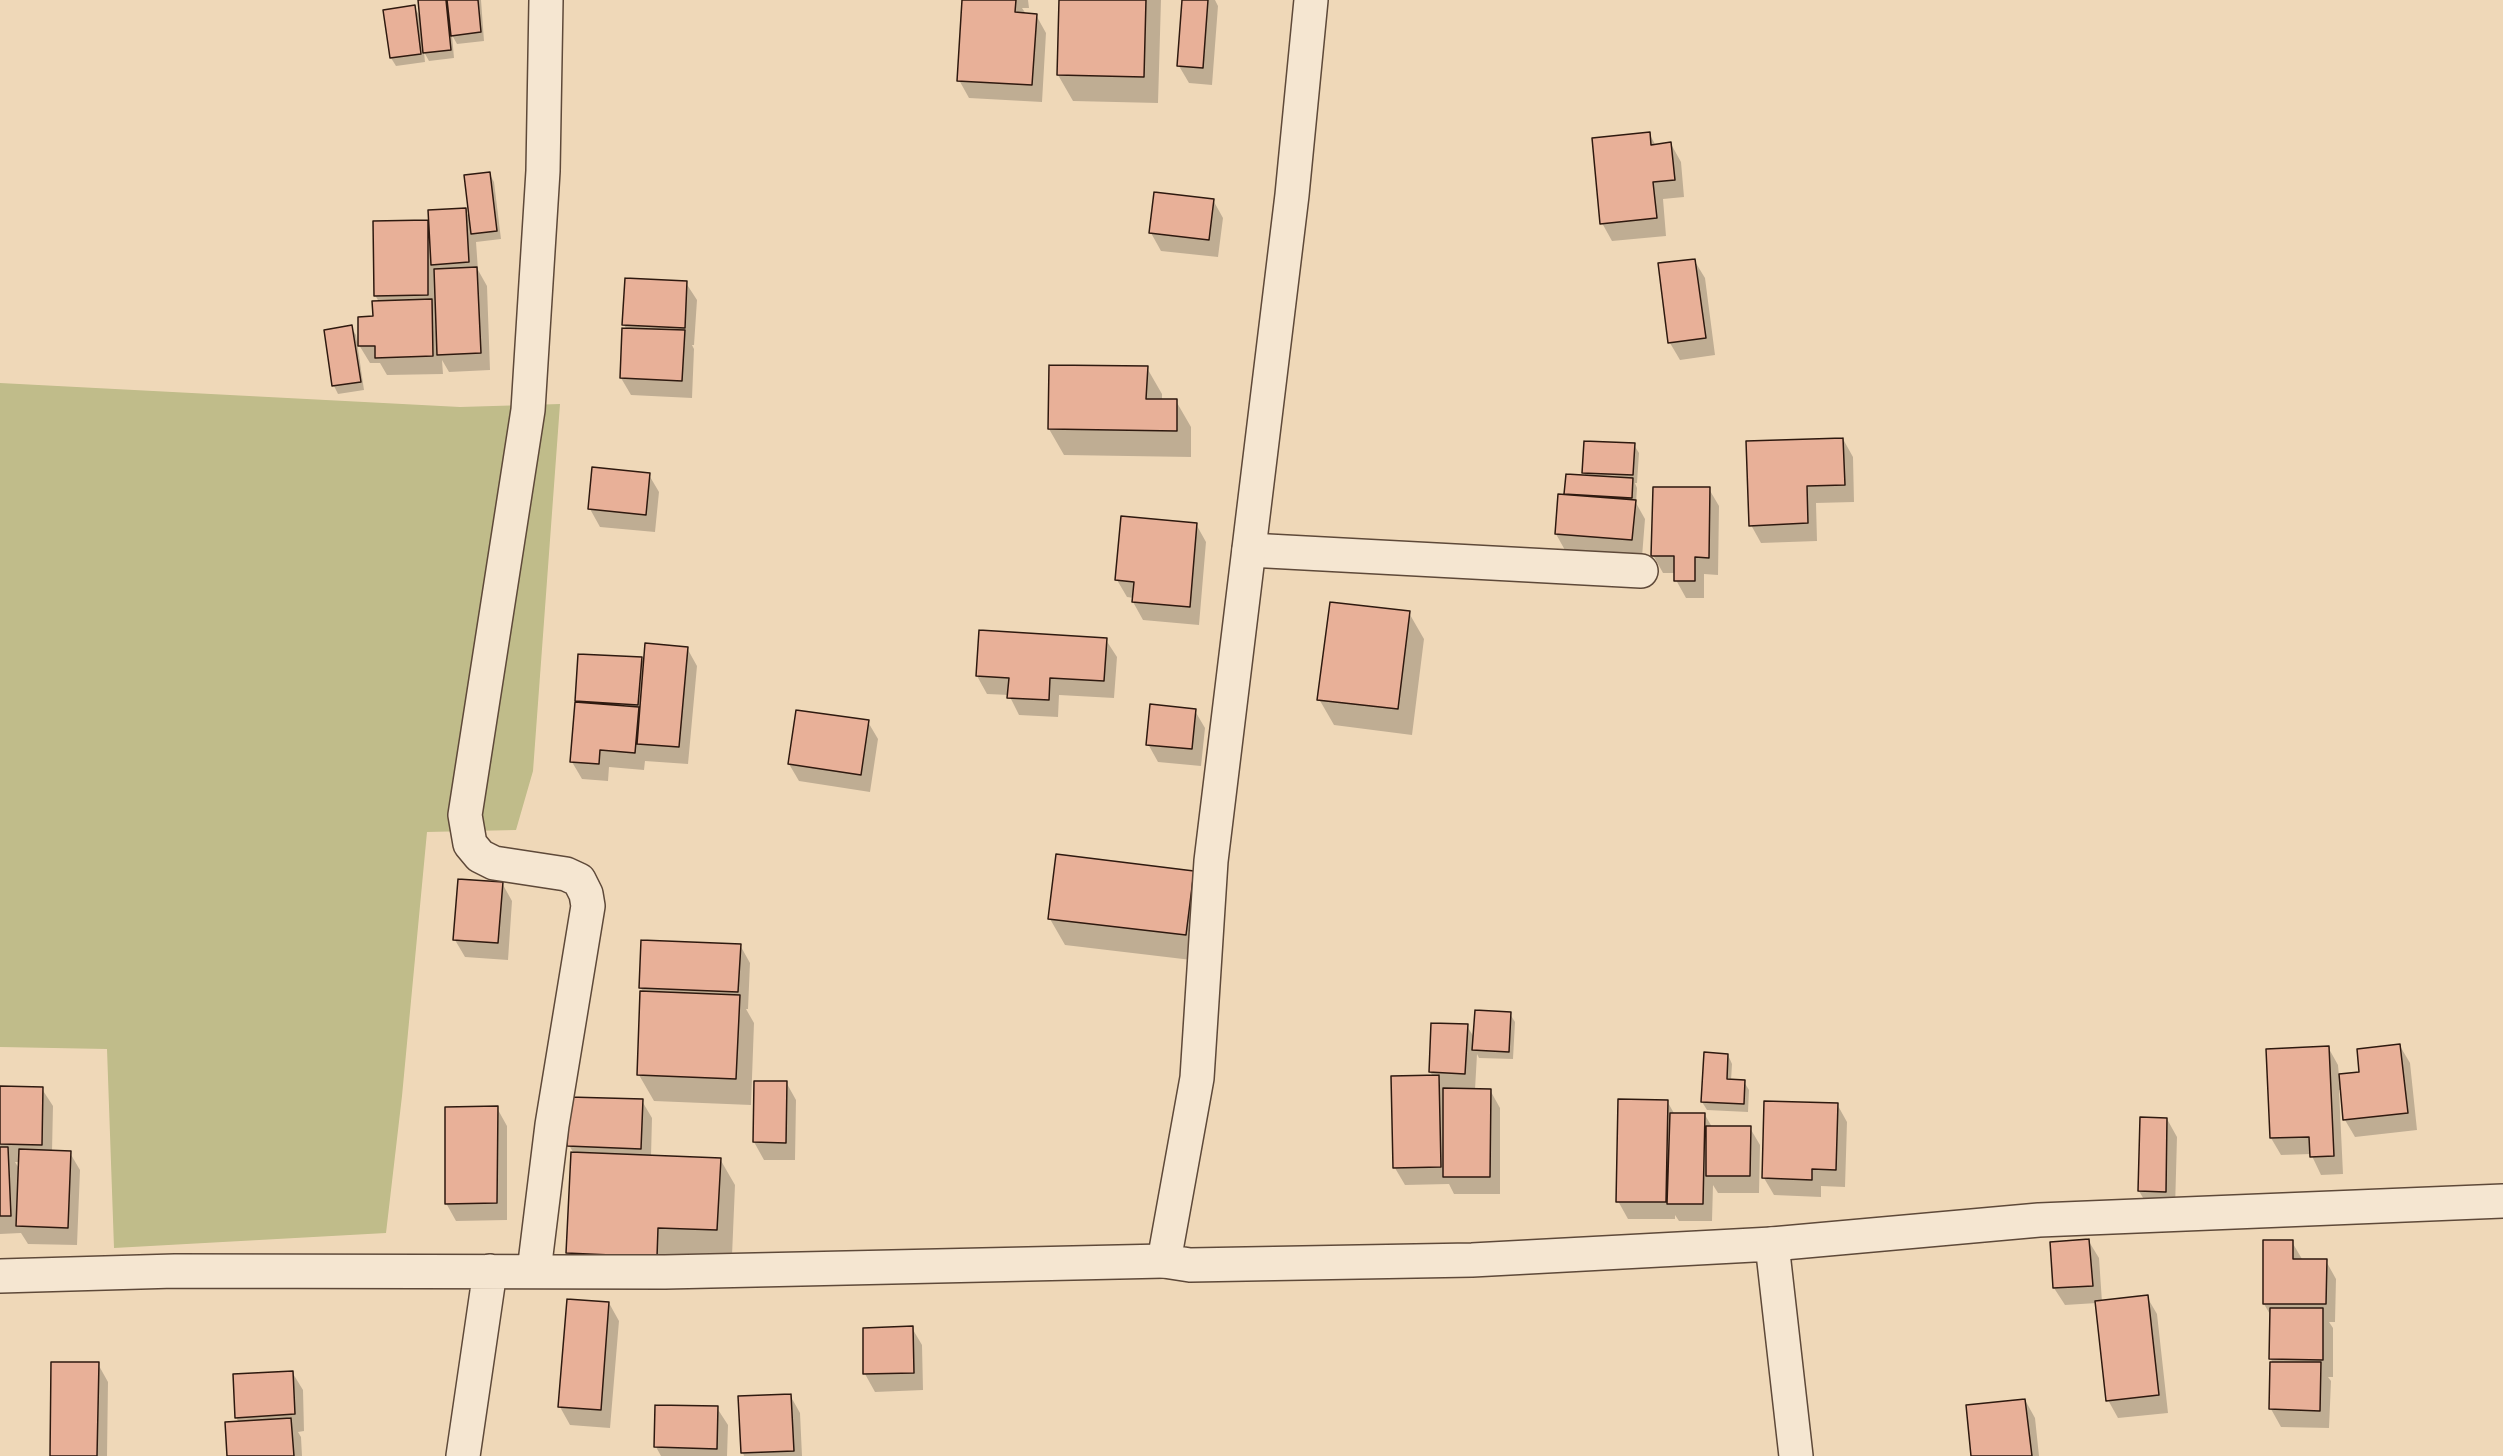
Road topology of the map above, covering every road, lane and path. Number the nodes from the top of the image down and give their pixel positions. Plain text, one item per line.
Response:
1 (546, 0) edge
2 (1311, 0) edge
3 (1249, 550) junction
4 (1641, 571) dead end
5 (2503, 1201) edge
6 (1772, 1244) junction
7 (1164, 1262) junction
8 (490, 1271) junction
9 (534, 1271) junction
10 (0, 1276) edge
11 (463, 1456) edge
12 (1796, 1456) edge

1 - 9 street
2 - 3 street
3 - 4 street
3 - 7 street
5 - 6 street
6 - 7 street
6 - 12 street
7 - 9 street
8 - 9 street
8 - 10 street
8 - 11 street

